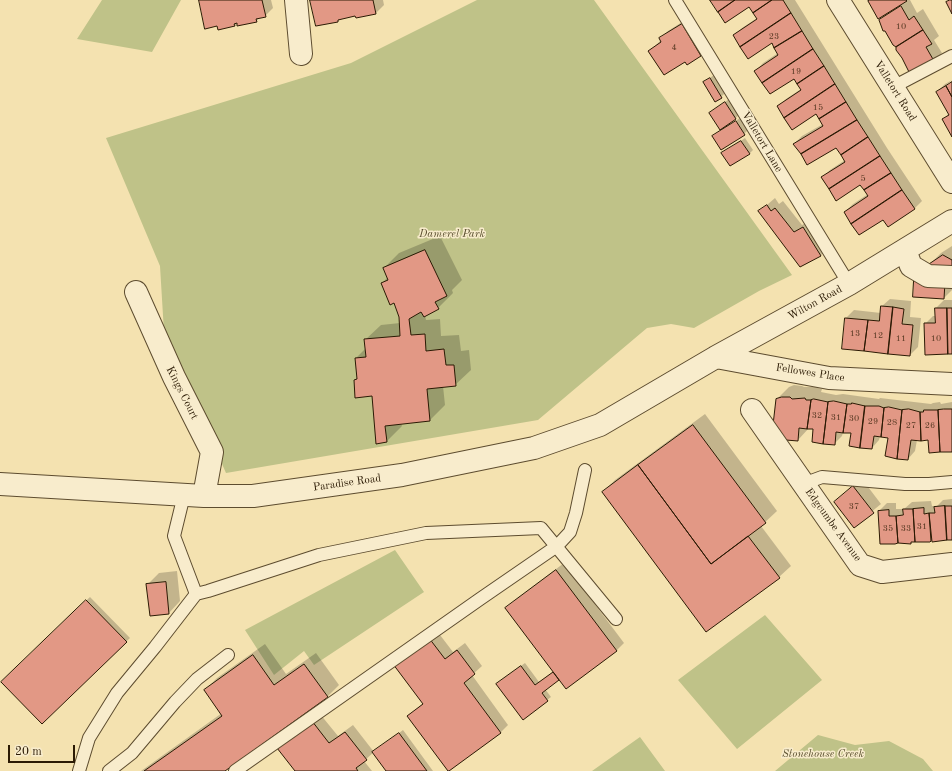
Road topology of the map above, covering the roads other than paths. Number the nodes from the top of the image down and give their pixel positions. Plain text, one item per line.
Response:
1 (296, 0) edge
2 (676, 0) edge
3 (838, 0) edge
4 (301, 54) dead end
5 (952, 56) edge
6 (893, 87) junction
7 (952, 182) edge
8 (952, 221) edge
9 (905, 250) junction
10 (952, 277) edge
11 (849, 284) junction
12 (136, 292) dead end
13 (716, 356) junction
14 (676, 380) joint
15 (952, 384) edge
16 (752, 410) dead end
17 (585, 470) dead end
18 (952, 482) edge
19 (0, 484) edge
20 (803, 484) junction
21 (194, 496) junction
22 (557, 546) junction
23 (952, 564) edge
24 (196, 594) junction
25 (616, 619) dead end
26 (228, 655) dead end
27 (79, 771) edge
28 (109, 771) edge
29 (235, 771) edge

1 - 4 street
2 - 11 lane, Valletort Lane
3 - 6 street, Valletort Road
5 - 6 lane
6 - 7 street, Valletort Road
8 - 9 street, Wilton Road
9 - 10 street
9 - 11 street, Wilton Road
11 - 13 street, Wilton Road
12 - 21 street, Kings Court
13 - 14 street, Wilton Road
13 - 15 street, Fellowes Place
14 - 21 street, Paradise Road
16 - 20 street, Edgcumbe Avenue
17 - 22 lane
18 - 20 lane
19 - 21 street, Paradise Road
20 - 23 street, Edgcumbe Avenue
21 - 24 lane
22 - 24 lane
22 - 25 lane
22 - 29 lane
24 - 27 lane
26 - 28 lane

